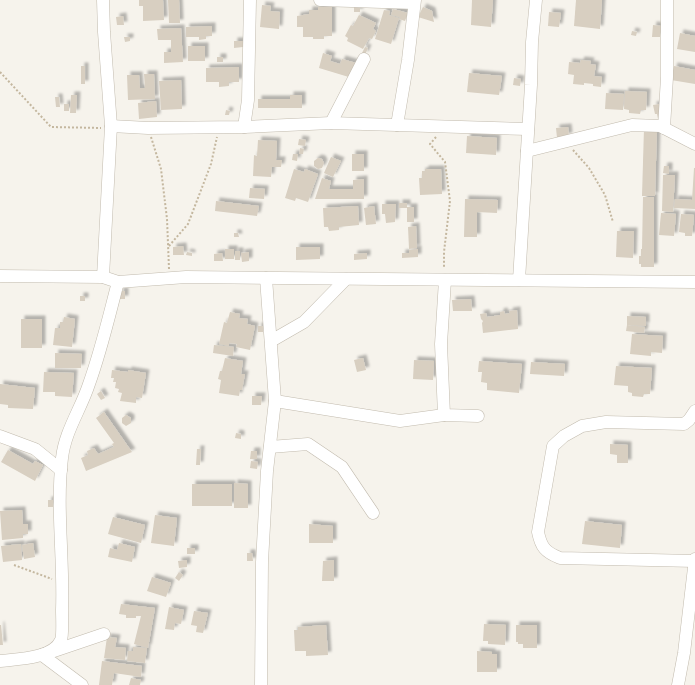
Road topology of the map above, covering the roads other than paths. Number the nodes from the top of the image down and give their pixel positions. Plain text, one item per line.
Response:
1 (103, 0) edge
2 (250, 0) edge
3 (320, 0) edge
4 (536, 0) edge
5 (667, 0) edge
6 (414, 2) edge
7 (364, 59) dead end
8 (331, 123) junction
9 (397, 125) junction
10 (111, 126) junction
11 (244, 127) junction
12 (664, 128) junction
13 (528, 129) junction
14 (695, 144) edge
15 (527, 151) junction
16 (0, 276) edge
17 (103, 277) junction
18 (266, 278) junction
19 (346, 279) junction
20 (445, 280) junction
21 (519, 280) junction
22 (118, 282) junction
23 (695, 282) edge
24 (272, 340) junction
25 (275, 401) junction
26 (695, 411) edge
27 (444, 415) junction
28 (478, 416) dead end
29 (0, 436) edge
30 (270, 447) junction
31 (61, 470) junction
32 (373, 513) dead end
33 (695, 560) edge
34 (104, 634) dead end
35 (42, 656) junction
36 (0, 661) edge
37 (82, 685) edge
38 (261, 685) edge
39 (678, 685) edge

1 - 10 street
2 - 11 street
3 - 6 street
4 - 13 street
5 - 12 street
6 - 9 street
7 - 8 street
8 - 9 street
8 - 11 street
9 - 13 street
10 - 11 street
10 - 17 street
12 - 14 street
12 - 15 street
13 - 15 street
15 - 21 street
16 - 17 street
17 - 22 street
18 - 19 street
18 - 22 street
18 - 24 street
19 - 20 street
19 - 24 street
20 - 21 street
20 - 27 street
21 - 23 street
22 - 31 street
24 - 25 street
25 - 27 street
25 - 30 street
26 - 33 street
27 - 28 street
29 - 31 street
30 - 32 street
30 - 38 street
31 - 35 street
33 - 39 street
34 - 35 street
35 - 36 street
35 - 37 street

